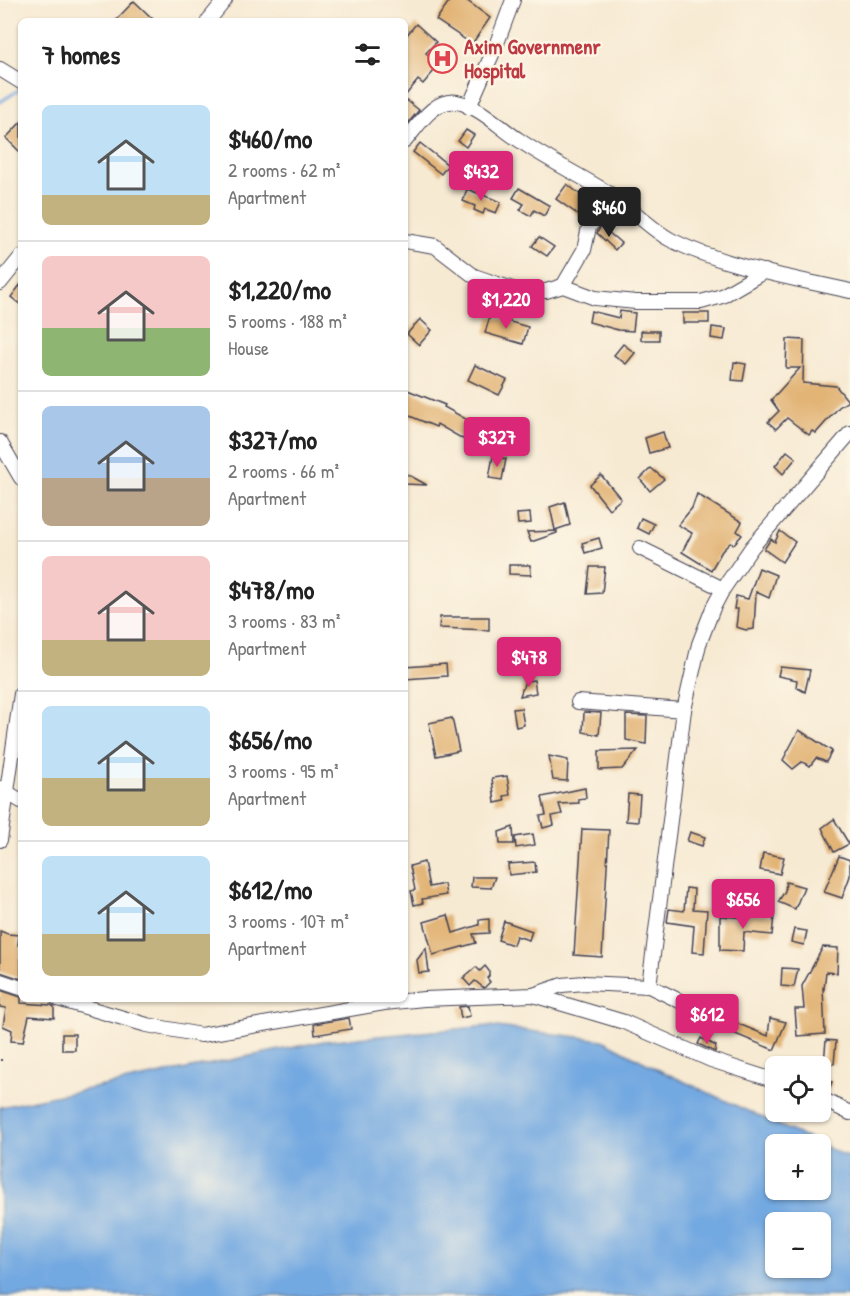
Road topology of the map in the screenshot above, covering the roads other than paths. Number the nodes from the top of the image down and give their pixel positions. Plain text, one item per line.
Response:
1 (225, 0) edge
2 (513, 0) edge
3 (210, 18) edge
4 (0, 69) edge
5 (18, 80) edge
6 (469, 107) junction
7 (408, 137) edge
8 (615, 197) junction
9 (408, 242) edge
10 (18, 261) edge
11 (765, 271) junction
12 (0, 283) edge
13 (563, 286) junction
14 (850, 291) edge
15 (850, 433) edge
16 (0, 447) edge
17 (18, 474) edge
18 (639, 548) dead end
19 (723, 589) junction
20 (578, 702) dead end
21 (684, 710) junction
22 (18, 724) edge
23 (3, 790) edge
24 (18, 799) edge
25 (0, 840) edge
26 (0, 981) edge
27 (649, 986) junction
28 (18, 987) edge
29 (533, 995) junction
30 (408, 1001) edge
31 (79, 1002) edge
32 (315, 1002) edge
33 (402, 1002) edge
34 (684, 1003) dead end
35 (106, 1006) edge
36 (321, 1013) junction
37 (765, 1078) edge
38 (831, 1104) edge
39 (850, 1113) edge

1 - 3 street
2 - 6 street
4 - 5 street
6 - 7 street
6 - 8 street
8 - 11 street
8 - 13 street
9 - 13 street
10 - 12 street
11 - 13 street
11 - 14 street
15 - 19 street
16 - 17 street
18 - 19 street
19 - 21 street
20 - 21 street
21 - 27 street
22 - 23 street
23 - 24 street
23 - 25 street
26 - 28 street
27 - 29 street
27 - 34 street
29 - 30 street
29 - 37 street
31 - 35 street
32 - 36 street
33 - 36 street
35 - 36 street
38 - 39 street

